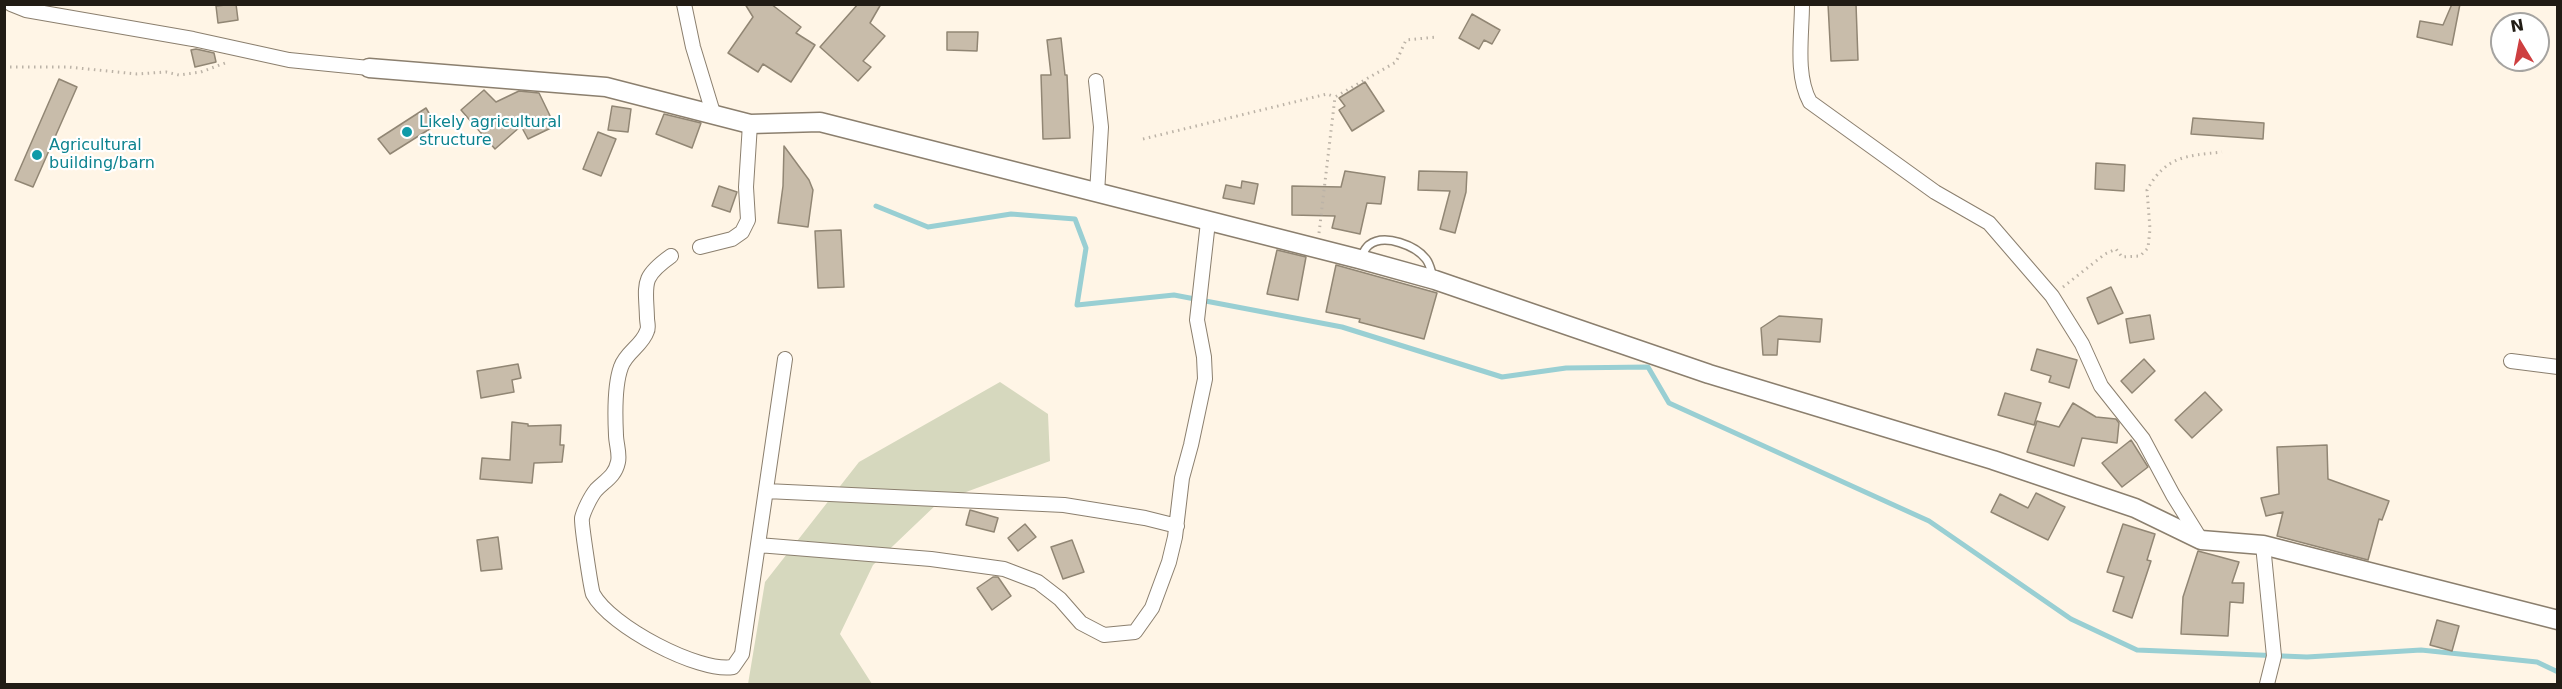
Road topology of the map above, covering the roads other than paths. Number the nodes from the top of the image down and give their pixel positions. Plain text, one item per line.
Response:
1 (11, 4) edge
2 (684, 4) edge
3 (1802, 4) edge
4 (369, 68) joint
5 (1096, 81) dead end
6 (714, 116) junction
7 (750, 124) junction
8 (1097, 193) junction
9 (1208, 222) junction
10 (700, 247) dead end
11 (671, 256) dead end
12 (1359, 259) junction
13 (1435, 280) junction
14 (785, 359) dead end
15 (2511, 362) dead end
16 (2558, 368) edge
17 (766, 491) junction
18 (1177, 526) junction
19 (2201, 540) junction
20 (2263, 544) junction
21 (758, 546) junction
22 (2558, 620) edge
23 (2267, 684) edge

1 - 4 street
2 - 6 street
3 - 19 street
4 - 6 street
5 - 8 street
6 - 7 street
7 - 8 street
7 - 10 street
8 - 9 street
9 - 12 street
9 - 18 street
11 - 21 street
12 - 13 street
12 - 13 lane
13 - 19 street
14 - 17 street
15 - 16 street
17 - 18 street
17 - 21 street
18 - 21 street
19 - 20 street
20 - 22 street
20 - 23 street

